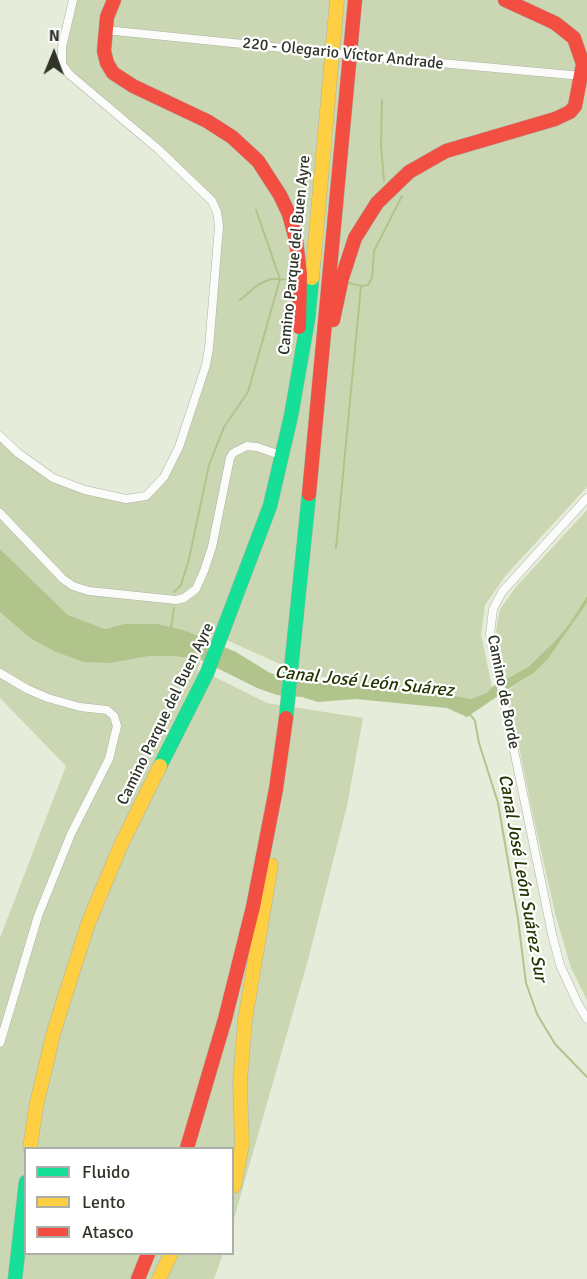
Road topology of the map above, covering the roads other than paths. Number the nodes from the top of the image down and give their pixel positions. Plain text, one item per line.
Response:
1 (73, 0) edge
2 (114, 0) edge
3 (337, 0) edge
4 (355, 0) edge
5 (505, 0) edge
6 (105, 30) junction
7 (583, 46) edge
8 (582, 76) junction
9 (321, 378) junction
10 (298, 382) junction
11 (0, 436) edge
12 (283, 456) junction
13 (587, 498) edge
14 (0, 513) edge
15 (0, 673) edge
16 (272, 816) junction
17 (587, 1019) edge
18 (0, 1043) edge
19 (30, 1147) edge
20 (188, 1147) edge
21 (234, 1186) edge
22 (24, 1200) edge
23 (148, 1255) edge
24 (171, 1255) edge
25 (15, 1279) edge
26 (138, 1279) edge
27 (159, 1279) edge

1 - 11 street
2 - 6 highway
3 - 10 highway, Camino Parque del Buen Ayre
4 - 9 highway
5 - 7 highway
6 - 8 street, 220 - Olegario Víctor Andrade, bridge
6 - 10 highway
7 - 8 highway
8 - 9 highway
9 - 16 highway
10 - 12 highway, Camino Parque del Buen Ayre
12 - 14 street
12 - 19 highway, Camino Parque del Buen Ayre
13 - 17 street, Camino de Borde
15 - 18 street
16 - 20 highway
16 - 21 highway
22 - 25 highway
23 - 26 highway
24 - 27 highway

